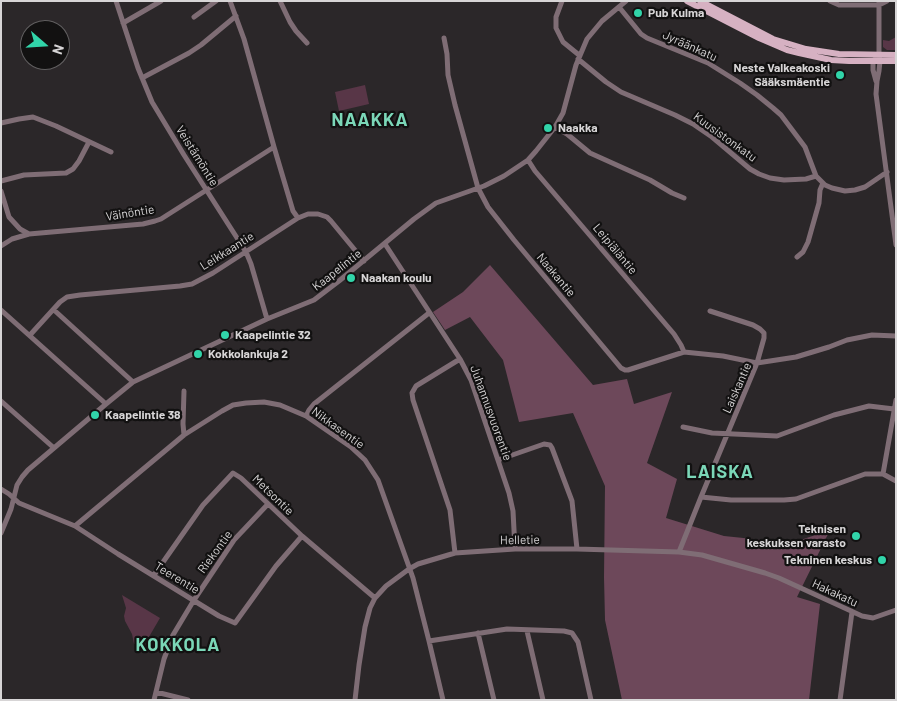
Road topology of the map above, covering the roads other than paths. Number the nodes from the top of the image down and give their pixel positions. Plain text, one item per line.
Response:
1 (116, 1) edge
2 (161, 1) edge
3 (216, 1) edge
4 (230, 1) edge
5 (280, 1) edge
6 (562, 1) edge
7 (626, 1) edge
8 (688, 1) edge
9 (700, 1) edge
10 (830, 1) edge
11 (887, 1) edge
12 (879, 3) edge
13 (619, 7) junction
14 (236, 16) junction
15 (194, 17) dead end
16 (123, 23) junction
17 (444, 38) dead end
18 (307, 43) dead end
19 (896, 55) edge
20 (578, 57) junction
21 (877, 59) junction
22 (896, 61) edge
23 (142, 78) junction
24 (1, 123) edge
25 (555, 127) junction
26 (89, 142) junction
27 (274, 147) junction
28 (111, 152) dead end
29 (528, 160) junction
30 (887, 172) junction
31 (816, 176) junction
32 (1, 182) edge
33 (823, 183) junction
34 (478, 188) junction
35 (206, 190) junction
36 (1, 191) edge
37 (684, 198) dead end
38 (298, 218) junction
39 (29, 234) junction
40 (385, 244) junction
41 (896, 245) edge
42 (1, 246) edge
43 (246, 252) junction
44 (797, 257) dead end
45 (364, 261) junction
46 (1, 310) edge
47 (54, 310) junction
48 (710, 311) dead end
49 (429, 313) junction
50 (267, 319) junction
51 (30, 335) junction
52 (896, 336) edge
53 (684, 352) junction
54 (460, 359) junction
55 (758, 362) junction
56 (133, 382) junction
57 (184, 391) dead end
58 (1, 400) edge
59 (896, 400) edge
60 (106, 404) junction
61 (894, 409) junction
62 (306, 416) junction
63 (684, 427) dead end
64 (728, 433) junction
65 (184, 435) junction
66 (54, 448) junction
67 (498, 460) junction
68 (883, 474) junction
69 (896, 482) edge
70 (1, 488) edge
71 (701, 497) junction
72 (13, 498) junction
73 (268, 504) junction
74 (74, 526) junction
75 (1, 533) edge
76 (302, 536) junction
77 (515, 549) junction
78 (577, 549) junction
79 (680, 552) junction
80 (455, 554) junction
81 (409, 568) junction
82 (154, 575) junction
83 (375, 598) junction
84 (194, 600) junction
85 (896, 610) edge
86 (852, 612) junction
87 (527, 631) junction
88 (478, 633) junction
89 (430, 641) junction
90 (156, 692) junction
91 (154, 700) edge
92 (188, 700) edge
93 (355, 700) edge
94 (443, 700) edge
95 (494, 700) edge
96 (542, 700) edge
97 (591, 700) edge
98 (840, 700) edge

1 - 16 street, Veistämöntie
2 - 16 street
3 - 15 street
4 - 14 street
5 - 18 street
6 - 20 street, Kuusistonkatu
7 - 13 street, Kaapelintie
8 - 21 main road
9 - 21 main road
10 - 12 street
11 - 12 street
12 - 21 street
13 - 20 street, Kaapelintie
13 - 31 street, Jyräänkatu
14 - 23 street
14 - 27 street
16 - 23 street, Veistämöntie
17 - 34 street, Naakantie
19 - 21 main road
20 - 25 street, Kaapelintie
20 - 31 street, Kuusistonkatu
21 - 22 main road
21 - 30 street
23 - 35 street, Veistämöntie
24 - 26 street
25 - 29 street, Kaapelintie
25 - 37 street
26 - 28 street
26 - 32 street
27 - 35 street, Väinöntie
27 - 38 street
29 - 34 street, Kaapelintie
29 - 53 street, Leipiäläntie
30 - 33 street, Jyräänkatu
30 - 41 street
31 - 33 street, Jyräänkatu
33 - 44 street
34 - 40 street, Kaapelintie
34 - 53 street, Naakantie
35 - 39 street, Väinöntie
35 - 43 street, Veistämöntie
36 - 39 street
38 - 43 street, Leikkaantie
38 - 45 street, Leikkaantie
39 - 42 street, Väinöntie
40 - 45 street, Kaapelintie
40 - 49 street, Juhannusvuorentie
43 - 47 street, Leikkaantie
43 - 50 street, Veistämöntie
45 - 50 street, Kaapelintie
46 - 51 street
47 - 51 street, Leikkaantie
47 - 56 street
48 - 55 street
49 - 54 street, Juhannusvuorentie
49 - 62 street
50 - 56 street, Kaapelintie
51 - 60 street
52 - 55 street, Laiskantie
53 - 55 street
54 - 67 street, Juhannusvuorentie
54 - 80 street
55 - 64 street, Laiskantie
56 - 60 street, Kaapelintie
57 - 65 street
58 - 66 street
59 - 61 street
60 - 66 street, Kaapelintie
61 - 64 street
61 - 68 street
62 - 65 street, Nikkasentie
62 - 81 street, Nikkasentie
63 - 64 street
64 - 71 street, Laiskantie
65 - 74 street, Nikkasentie
66 - 72 street, Kaapelintie
67 - 77 street, Juhannusvuorentie
67 - 78 street
68 - 69 street
68 - 71 street
70 - 72 street, Teerentie
71 - 79 street, Laiskantie
72 - 74 street, Teerentie
72 - 75 street, Kaapelintie
73 - 76 street, Metsontie
73 - 82 street, Metsontie
73 - 84 street, Riekontie
74 - 82 street, Teerentie
76 - 83 street, Metsontie
76 - 84 street, Teerentie
77 - 78 street, Helletie
77 - 80 street, Helletie
78 - 79 street, Helletie
79 - 86 street, Hakakatu
80 - 81 street, Helletie
81 - 83 street, Helletie
81 - 89 street, Nikkasentie
82 - 84 street, Teerentie
83 - 93 street
84 - 90 street, Riekontie
85 - 86 street, Hakakatu
86 - 98 street
87 - 88 street
87 - 96 street
87 - 97 street
88 - 89 street
88 - 95 street
89 - 94 street, Nikkasentie
90 - 91 street, Riekontie
90 - 92 street

